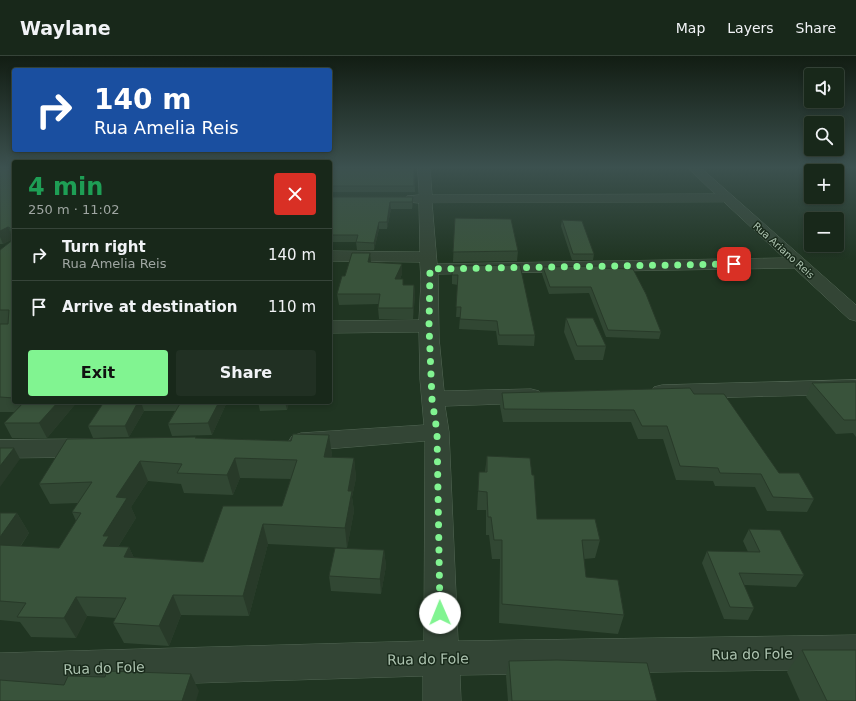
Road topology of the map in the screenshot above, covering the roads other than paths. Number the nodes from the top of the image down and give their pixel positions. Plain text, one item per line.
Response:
1 (426, 198) edge
2 (727, 198) edge
3 (332, 256) edge
4 (429, 263) junction
5 (798, 263) junction
6 (856, 316) edge
7 (429, 326) junction
8 (332, 327) edge
9 (856, 387) edge
10 (640, 393) edge
11 (552, 395) edge
12 (432, 399) junction
13 (437, 432) junction
14 (277, 443) edge
15 (116, 448) edge
16 (0, 449) edge
17 (856, 652) edge
18 (441, 658) junction
19 (0, 671) edge
20 (442, 701) edge

1 - 4 street
2 - 5 street, Rua Ariano Reis
3 - 4 street
4 - 5 street
4 - 7 street
5 - 6 street, Rua Ariano Reis
7 - 8 street
7 - 12 street
9 - 10 street
11 - 12 street
12 - 13 street
13 - 14 street
13 - 18 street
15 - 16 street
17 - 18 street, Rua do Fole
18 - 19 street, Rua do Fole
18 - 20 street

